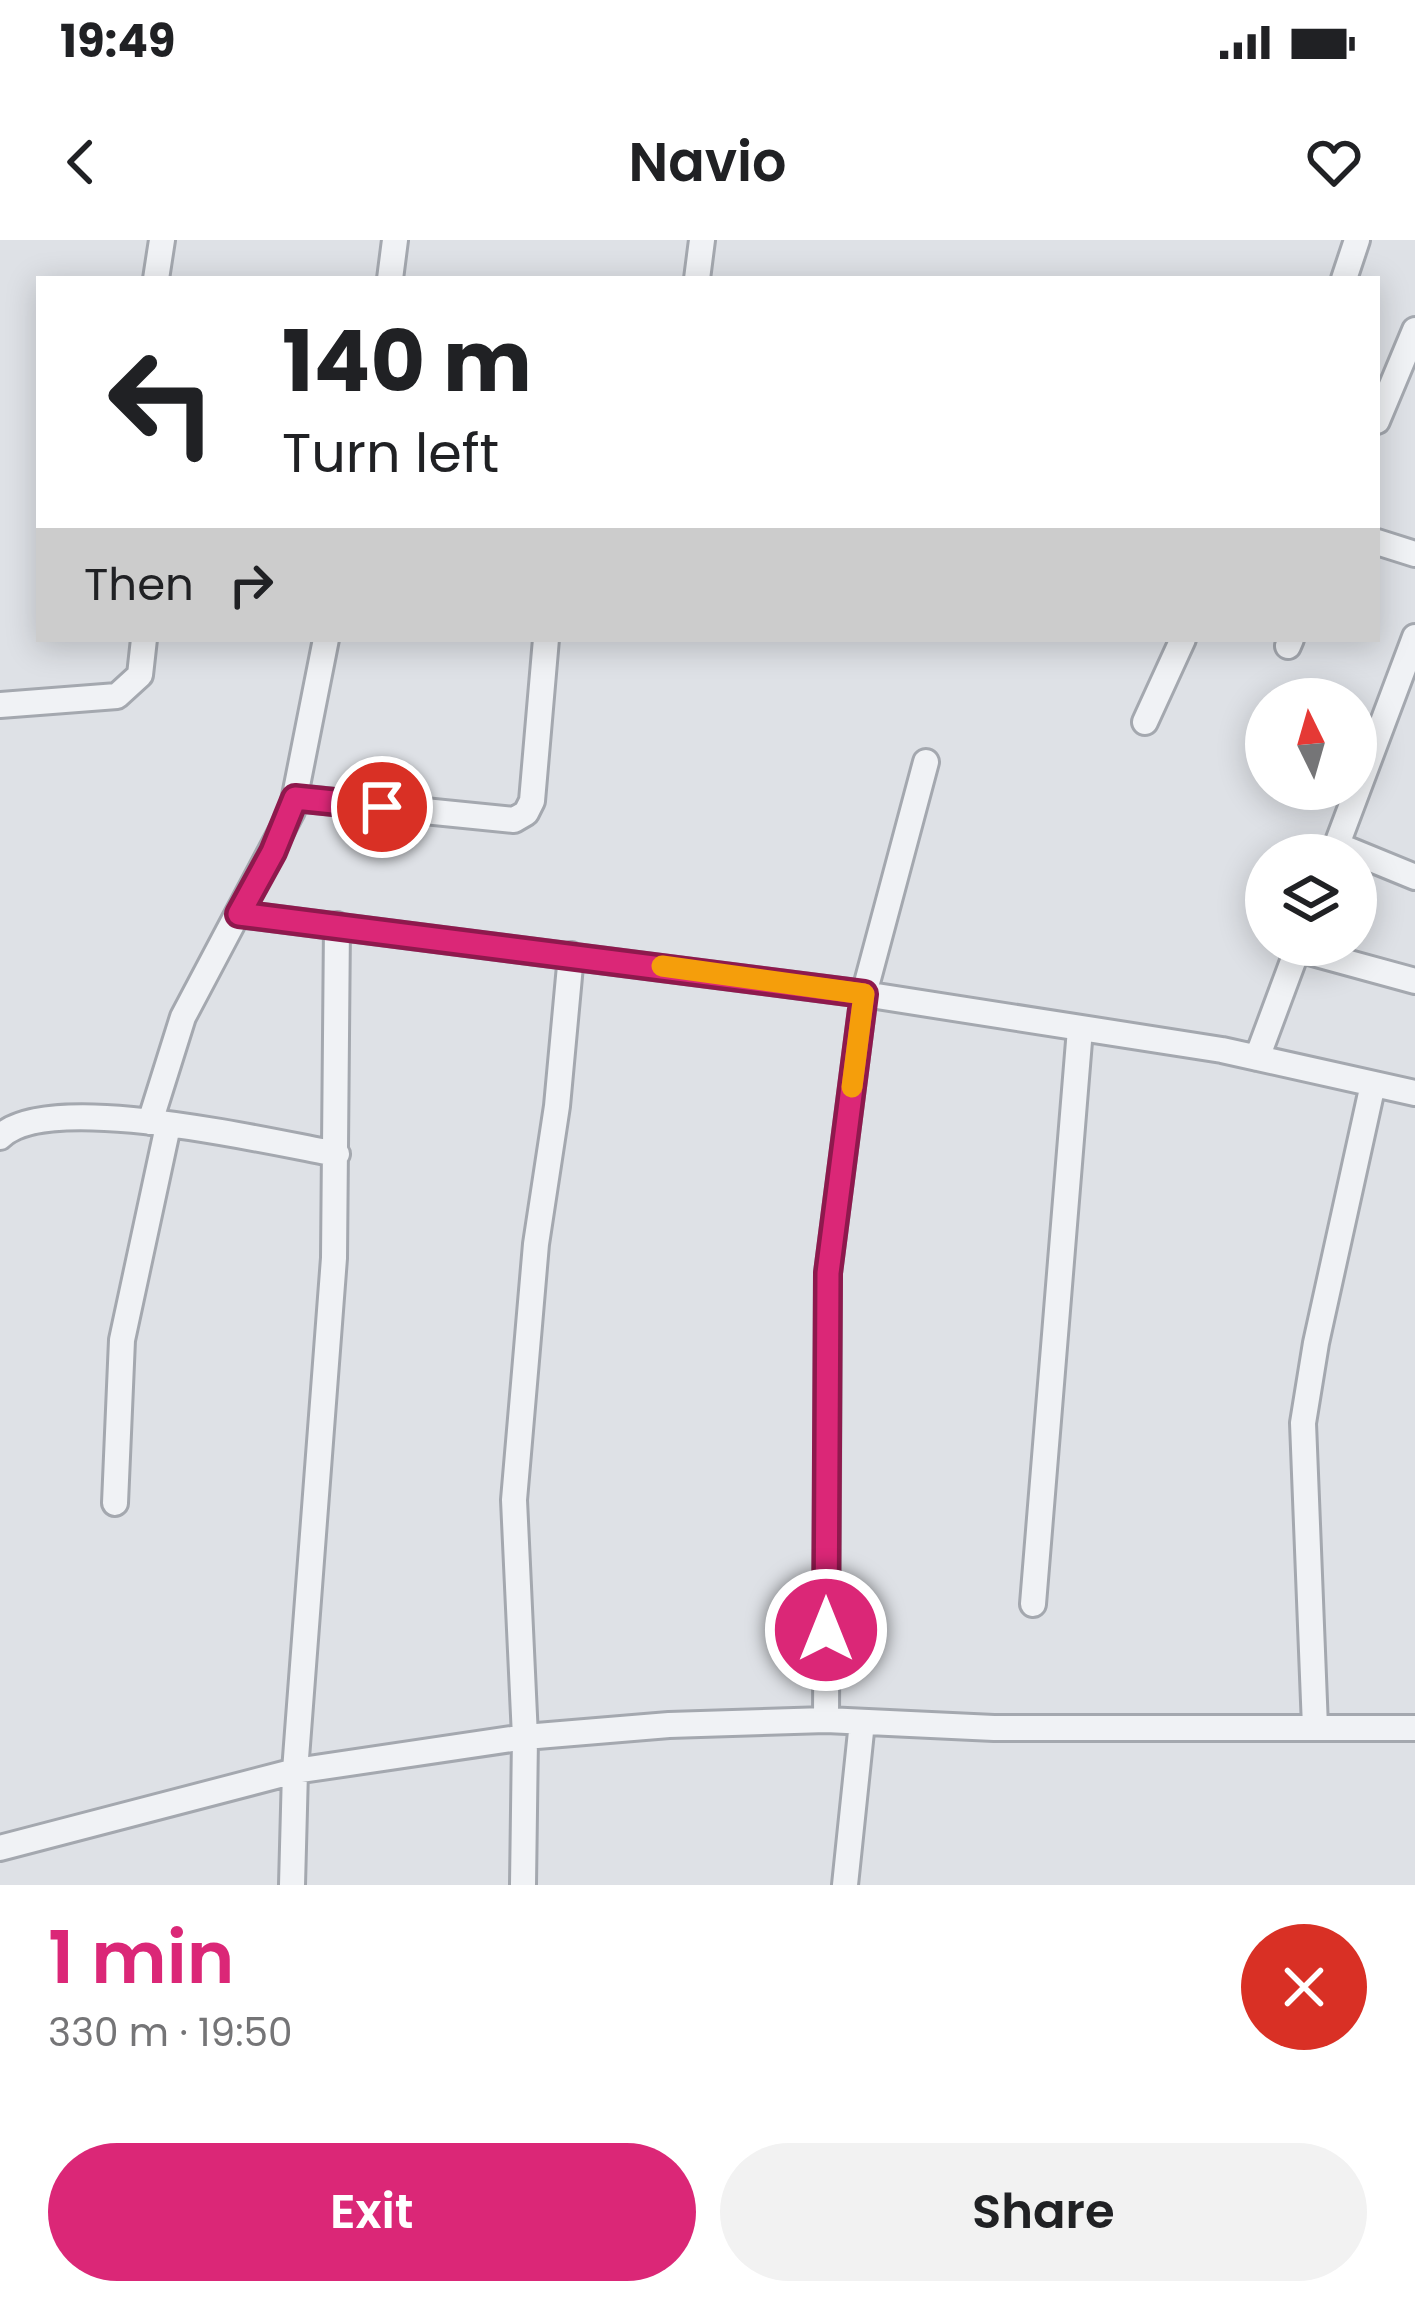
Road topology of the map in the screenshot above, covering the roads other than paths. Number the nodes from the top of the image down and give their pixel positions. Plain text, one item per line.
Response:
1 (163, 240) edge
2 (395, 240) edge
3 (702, 240) edge
4 (1357, 240) edge
5 (157, 276) edge
6 (390, 276) edge
7 (697, 276) edge
8 (1345, 276) edge
9 (1415, 329) edge
10 (1380, 414) edge
11 (1380, 543) edge
12 (1415, 554) edge
13 (1415, 637) edge
14 (144, 642) edge
15 (325, 642) edge
16 (546, 642) edge
17 (1182, 642) edge
18 (1410, 667) edge
19 (0, 705) edge
20 (1144, 722) dead end
21 (926, 762) dead end
22 (295, 798) junction
23 (1342, 834) edge
24 (1377, 864) edge
25 (1415, 877) edge
26 (239, 914) junction
27 (337, 925) junction
28 (571, 955) junction
29 (1292, 966) edge
30 (1364, 966) edge
31 (1415, 981) edge
32 (864, 994) junction
33 (1080, 1029) junction
34 (1257, 1058) junction
35 (1372, 1084) junction
36 (1415, 1093) edge
37 (159, 1124) junction
38 (0, 1137) edge
39 (337, 1154) junction
40 (116, 1503) dead end
41 (1033, 1604) dead end
42 (826, 1720) junction
43 (862, 1722) junction
44 (1315, 1727) junction
45 (1415, 1728) edge
46 (525, 1737) junction
47 (295, 1771) junction
48 (0, 1848) edge
49 (292, 1885) edge
50 (524, 1885) edge
51 (845, 1885) edge

1 - 5 street
2 - 6 street
3 - 7 street
4 - 8 street
9 - 10 street
11 - 12 street
13 - 18 street
14 - 19 street
15 - 22 street
16 - 22 street
17 - 20 street
18 - 23 street
21 - 32 street
22 - 26 street
24 - 25 street
26 - 27 street
26 - 37 street
27 - 28 street
27 - 39 street
28 - 32 street
28 - 46 street
29 - 34 street
30 - 31 street
32 - 33 street
32 - 42 street
33 - 34 street
33 - 41 street
34 - 35 street
35 - 36 street
35 - 44 street
37 - 38 street
37 - 39 street
37 - 40 street
39 - 47 street
42 - 43 street
42 - 46 street
43 - 44 street
43 - 51 street
44 - 45 street
46 - 47 street
46 - 50 street
47 - 48 street
47 - 49 street

